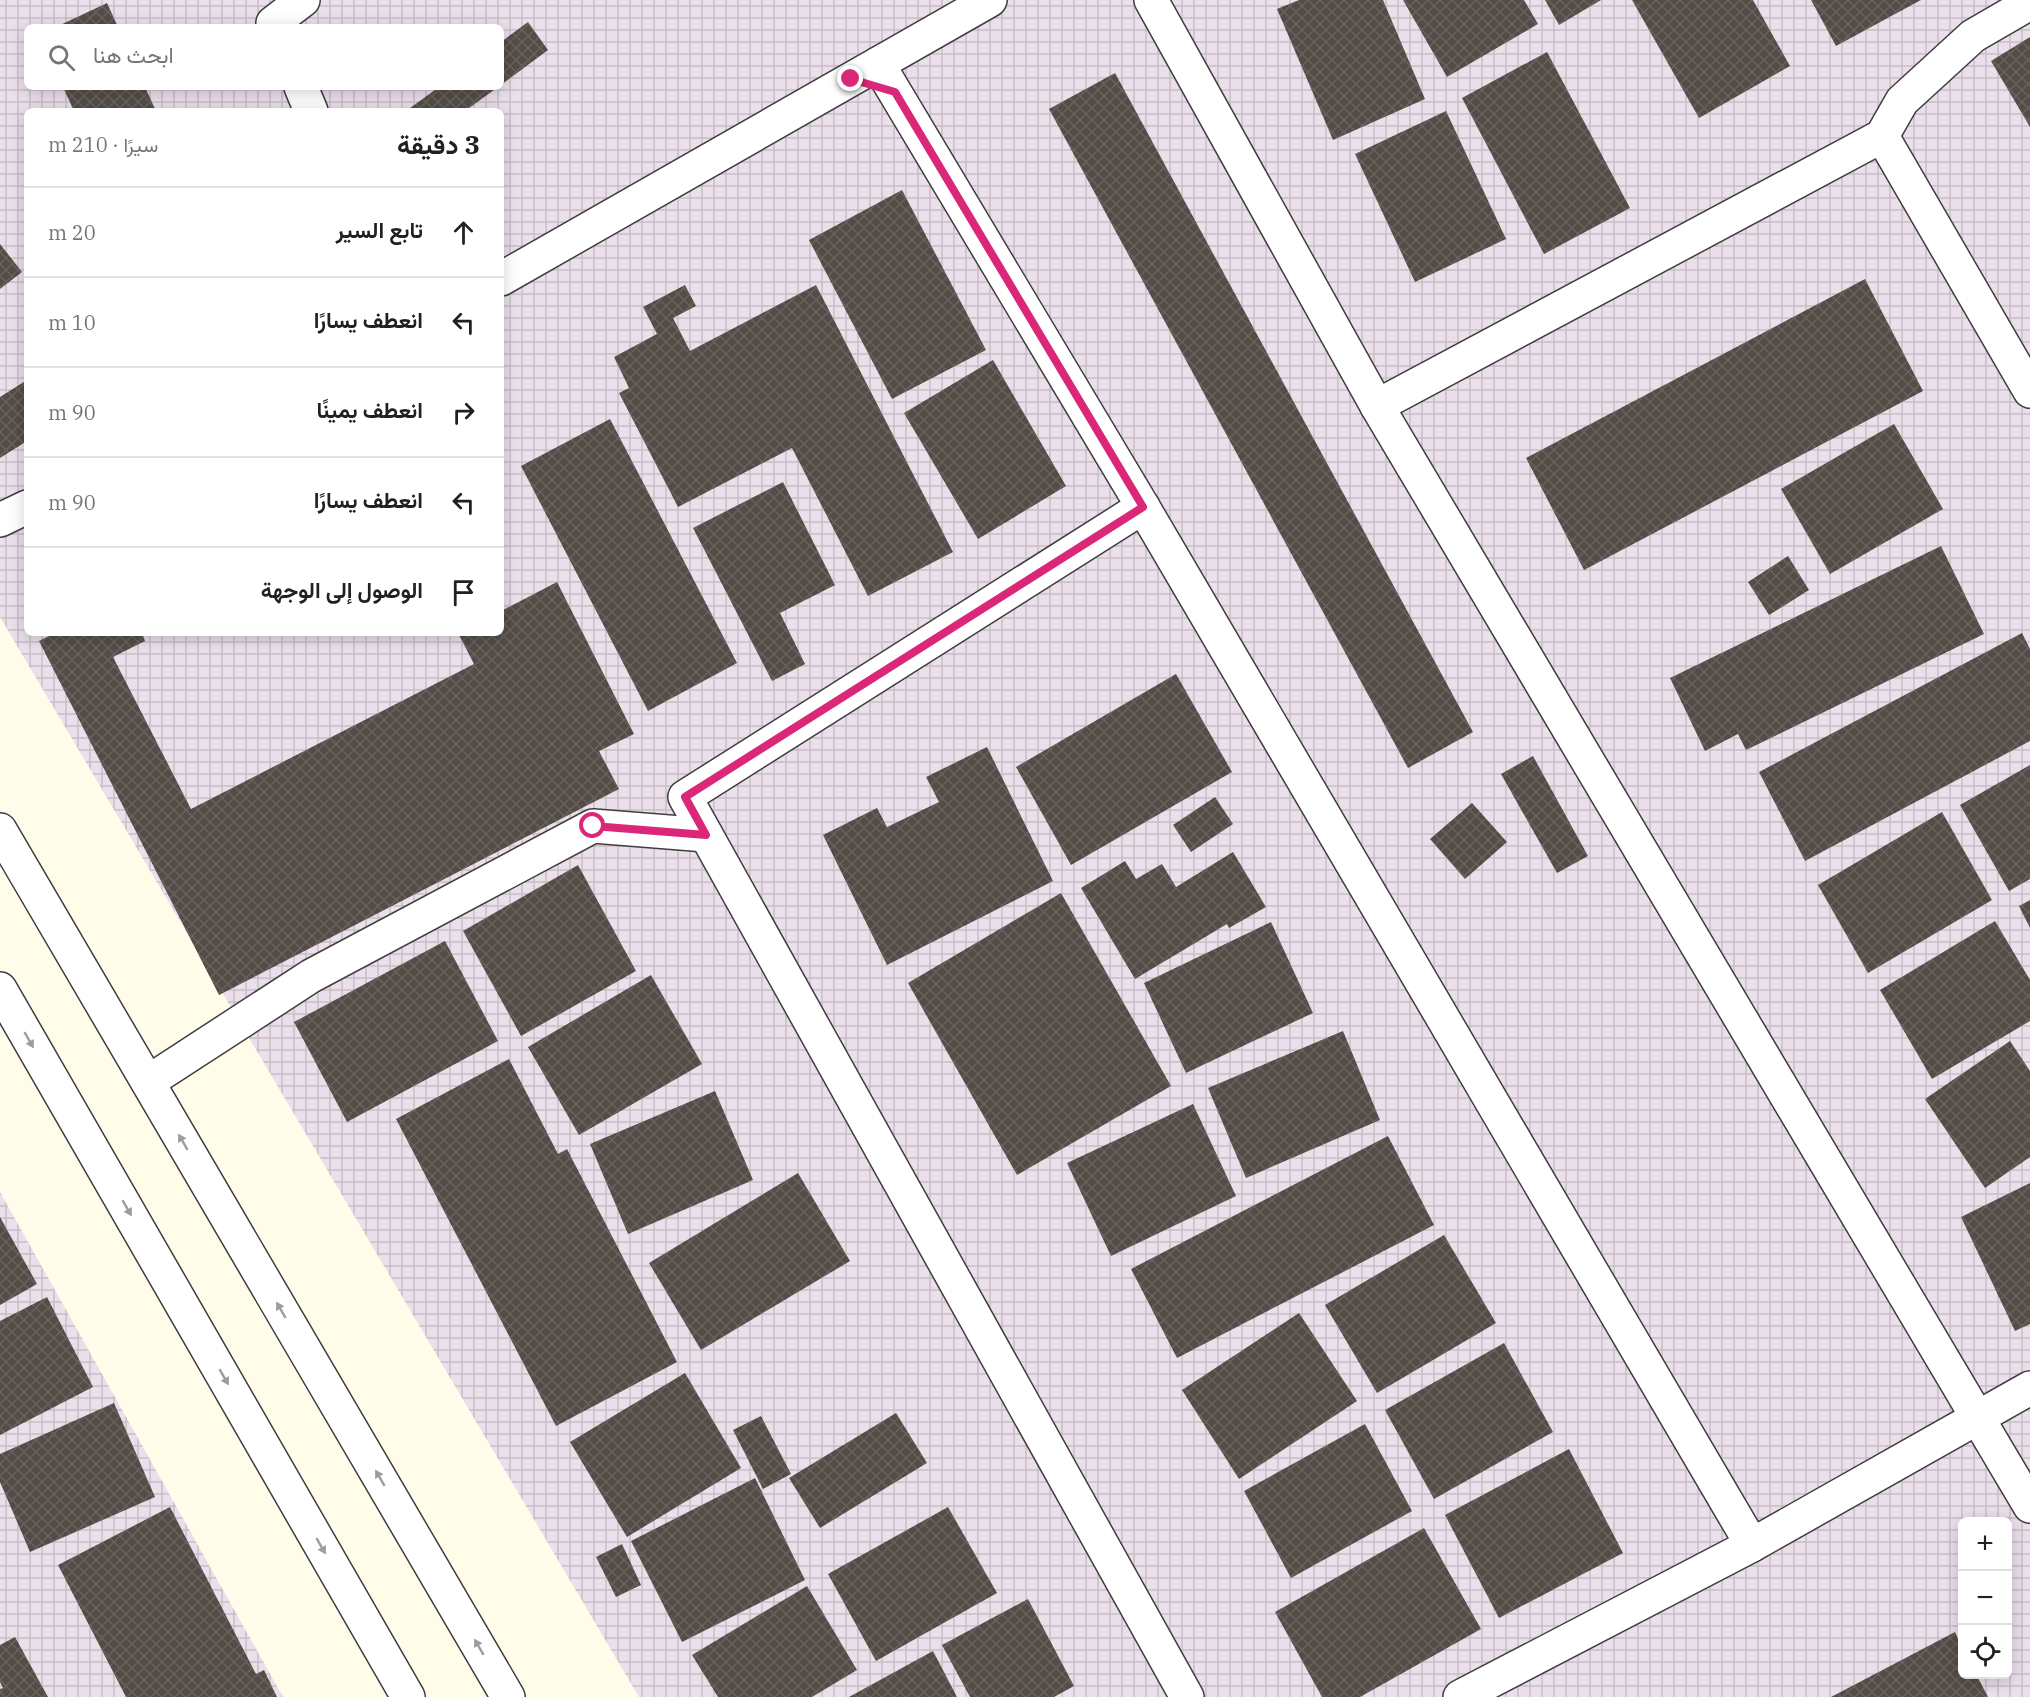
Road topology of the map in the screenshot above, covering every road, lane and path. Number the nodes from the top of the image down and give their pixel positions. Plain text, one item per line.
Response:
1 (303, 0) edge
2 (990, 0) edge
3 (1150, 0) edge
4 (2030, 3) edge
5 (274, 24) edge
6 (864, 72) junction
7 (302, 90) edge
8 (311, 108) edge
9 (1882, 136) junction
10 (504, 277) edge
11 (2030, 391) edge
12 (1377, 406) junction
13 (1143, 507) junction
14 (24, 508) edge
15 (0, 520) edge
16 (0, 830) edge
17 (706, 835) junction
18 (0, 989) edge
19 (148, 1082) junction
20 (2030, 1388) edge
21 (1979, 1419) junction
22 (2030, 1506) edge
23 (1752, 1545) junction
24 (408, 1697) edge
25 (508, 1697) edge
26 (1187, 1697) edge
27 (1460, 1697) edge

1 - 5 street
2 - 6 street
3 - 12 street
4 - 9 street
6 - 10 street
6 - 13 street
7 - 8 street
9 - 11 street
9 - 12 street
12 - 21 street
13 - 17 street
13 - 23 street
14 - 15 street
16 - 19 street
17 - 19 street
17 - 26 street
18 -> 24 street
25 -> 19 street
20 - 21 street
21 - 22 street
21 - 23 street
23 - 27 street

